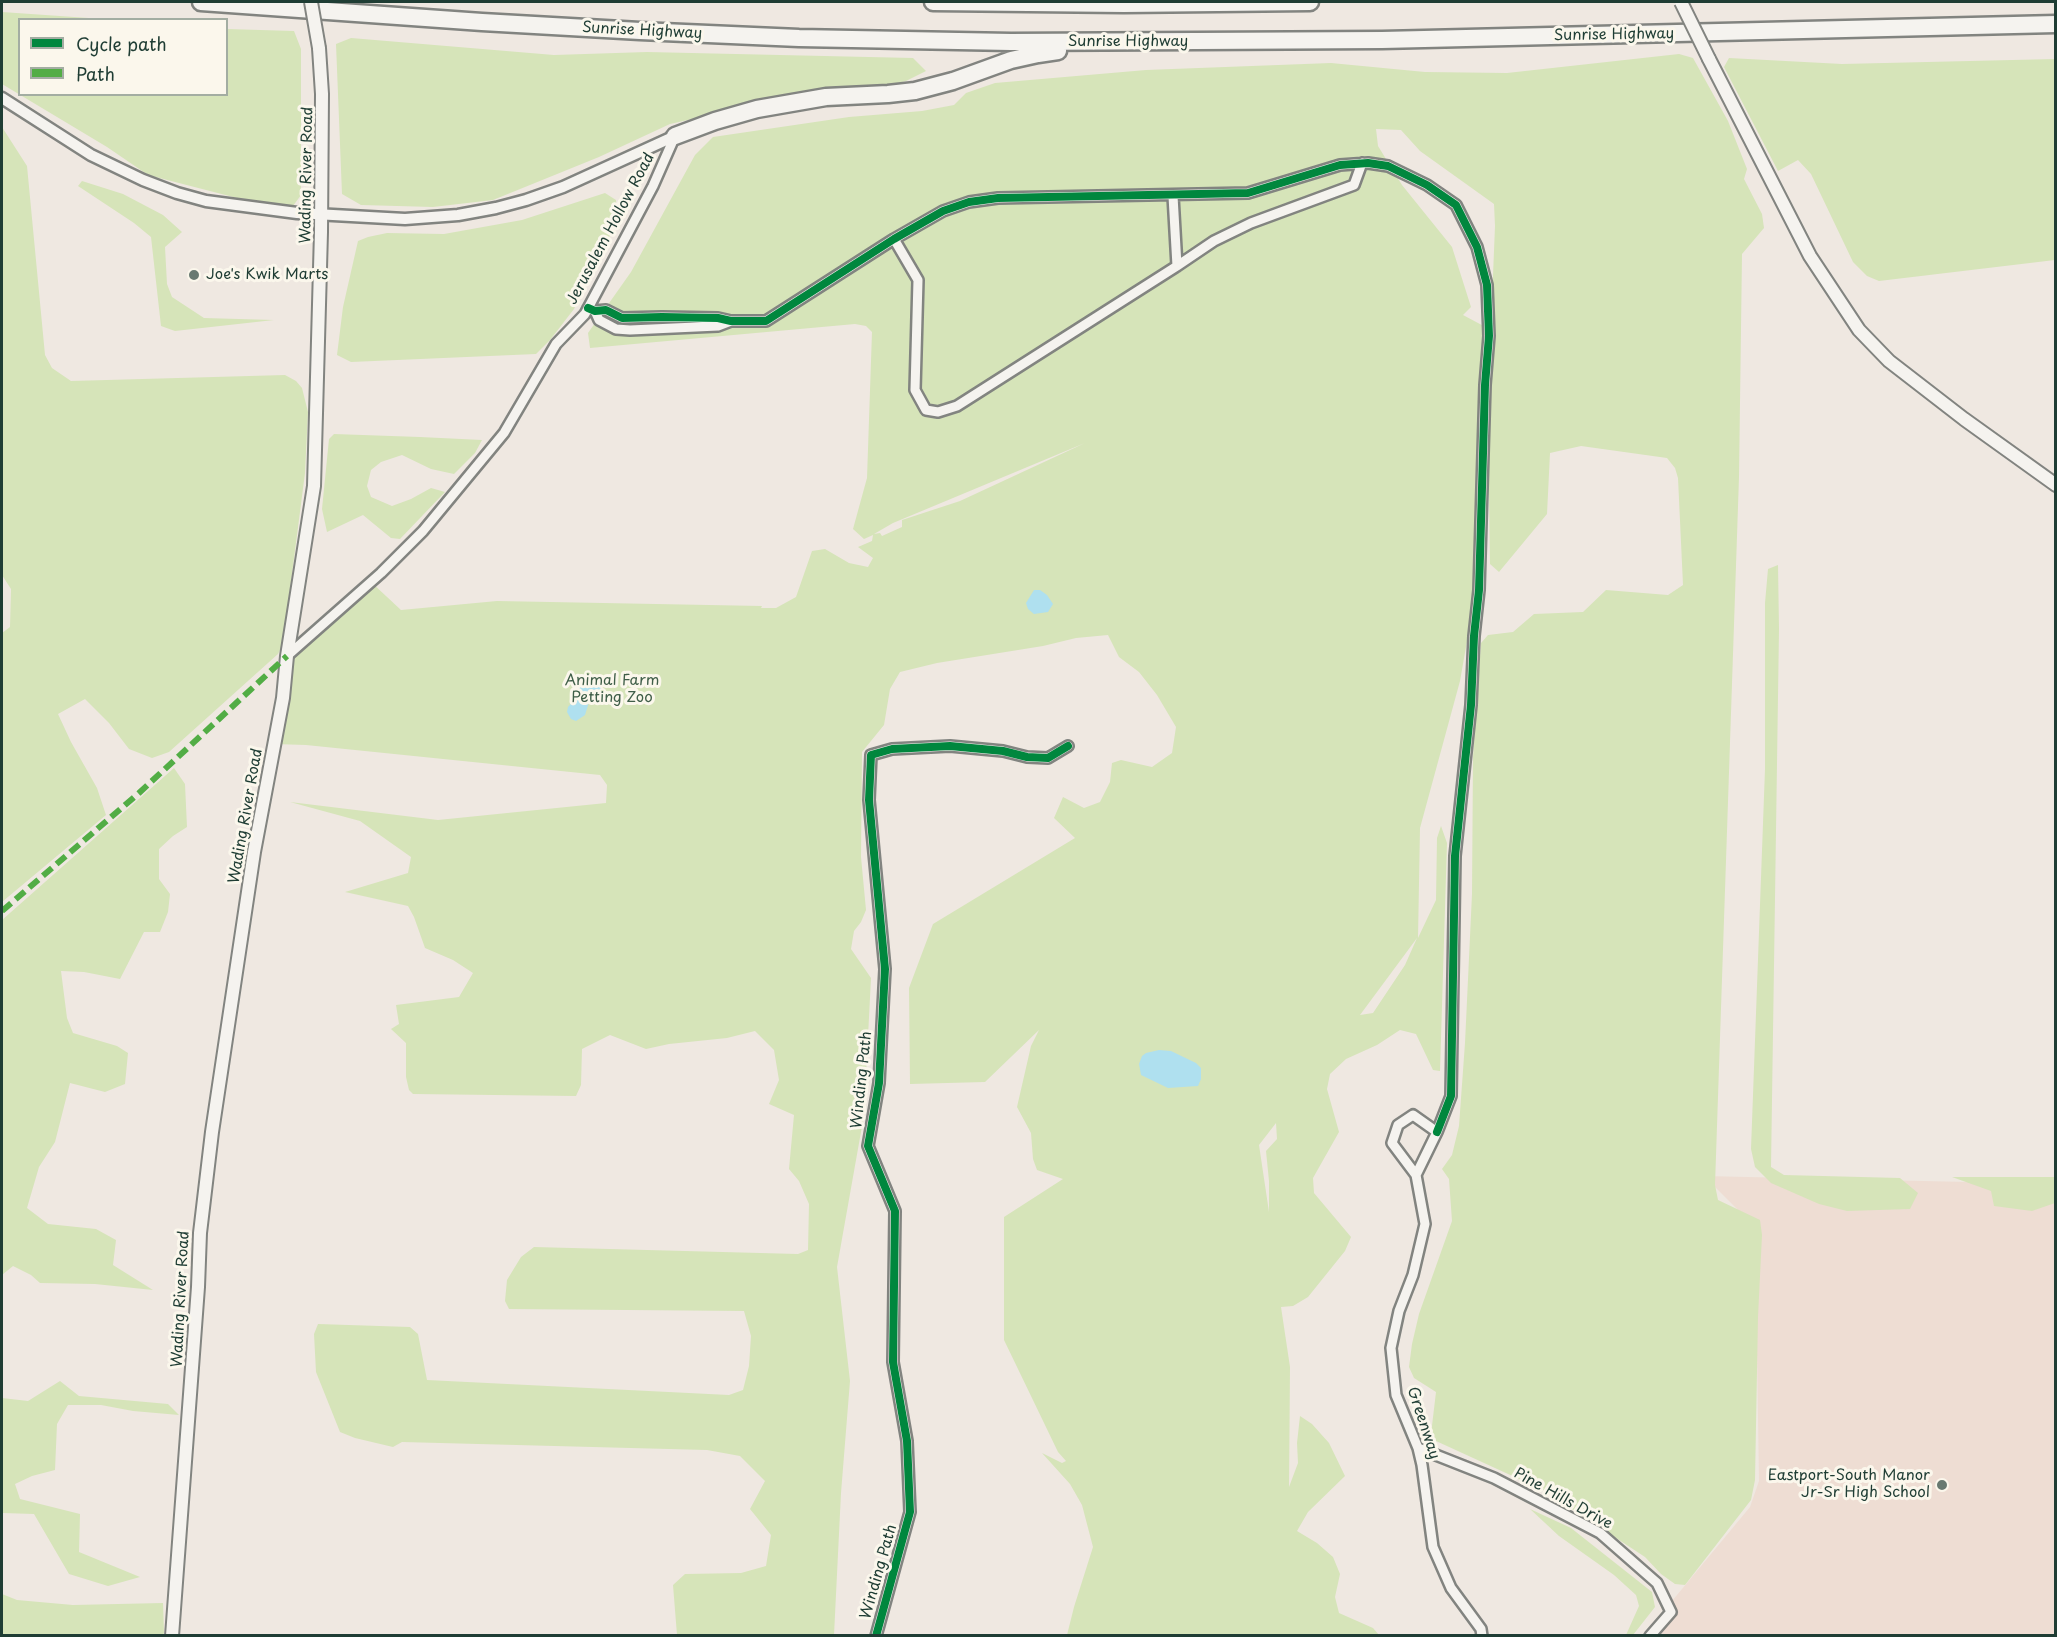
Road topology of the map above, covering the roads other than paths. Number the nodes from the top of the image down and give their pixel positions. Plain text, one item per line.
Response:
1 (201, 2) edge
2 (311, 2) edge
3 (933, 2) edge
4 (1310, 2) edge
5 (1681, 2) edge
6 (1116, 3) edge
7 (2055, 24) edge
8 (1169, 43) junction
9 (2, 98) edge
10 (675, 136) junction
11 (1362, 163) junction
12 (1173, 196) junction
13 (321, 214) junction
14 (894, 239) junction
15 (1177, 267) junction
16 (591, 309) junction
17 (662, 317) junction
18 (731, 321) junction
19 (662, 329) junction
20 (2055, 485) edge
21 (287, 656) junction
22 (1068, 746) dead end
23 (1437, 1132) junction
24 (1416, 1175) junction
25 (1418, 1448) junction
26 (172, 1635) edge
27 (876, 1635) edge
28 (1482, 1635) edge
29 (1650, 1635) edge

1 - 8 highway, Sunrise Highway
2 - 13 main road, Wading River Road, bridge
3 - 6 highway
4 - 6 highway
5 - 20 main road, bridge
7 - 8 highway, Sunrise Highway
8 - 10 highway
9 - 13 street
10 - 13 street
10 - 16 street, Jerusalem Hollow Road
11 - 12 street
11 - 15 street
11 - 23 street
12 - 14 street
12 - 15 street
13 - 21 main road, Wading River Road
14 - 15 street
14 - 18 street
16 - 17 street
16 - 19 street
16 - 21 street, Jerusalem Hollow Road
17 - 18 street
17 - 19 street
18 - 19 street
21 - 26 main road, Wading River Road
22 - 27 street, Winding Path
23 - 24 street
23 - 24 street, Greenway
24 - 25 street, Greenway
25 - 28 street, Greenway
25 - 29 street, Pine Hills Drive

